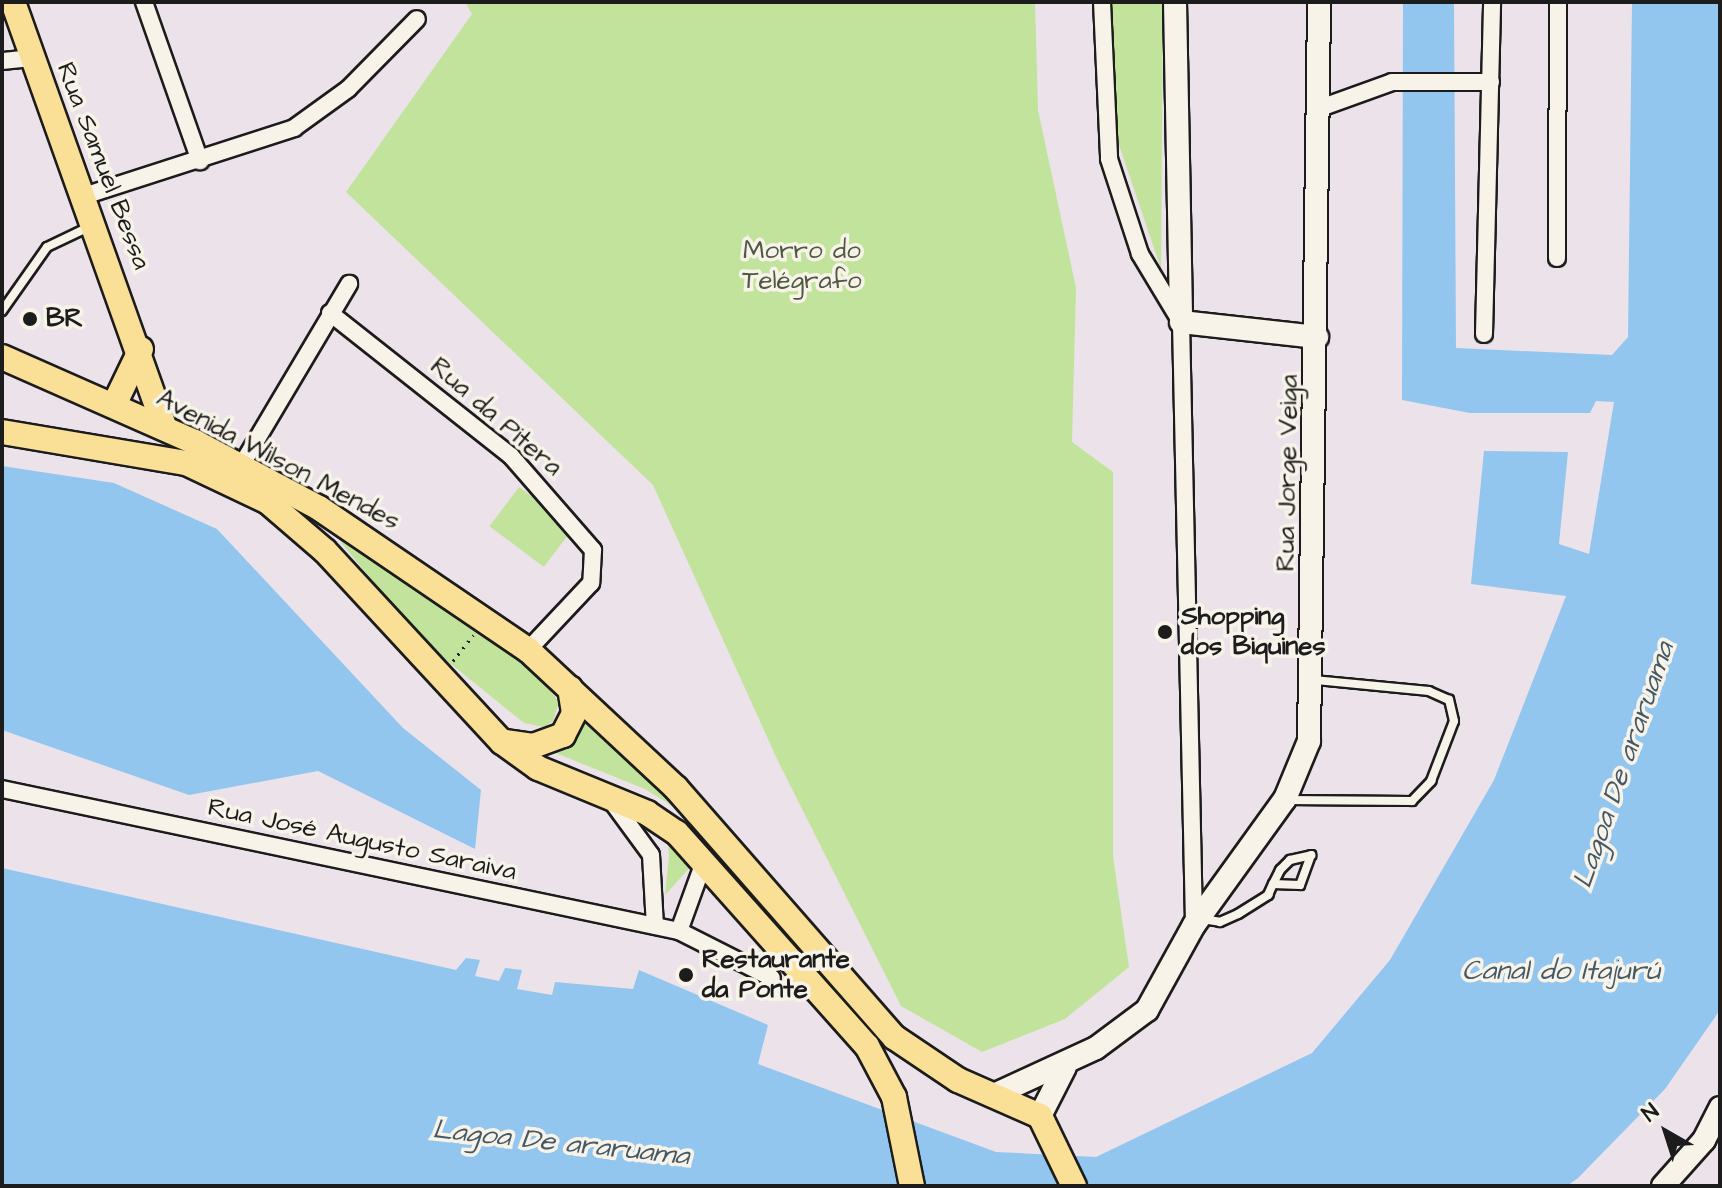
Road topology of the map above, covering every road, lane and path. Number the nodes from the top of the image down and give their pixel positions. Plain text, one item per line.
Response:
1 (13, 2) edge
2 (144, 2) edge
3 (1102, 2) edge
4 (1175, 2) edge
5 (1319, 2) edge
6 (1492, 2) edge
7 (1558, 2) edge
8 (417, 19) dead end
9 (33, 58) junction
10 (2, 61) edge
11 (1491, 82) junction
12 (1323, 107) junction
13 (200, 161) junction
14 (84, 196) junction
15 (95, 224) junction
16 (1557, 258) dead end
17 (349, 284) dead end
18 (2, 311) edge
19 (330, 313) junction
20 (1181, 322) junction
21 (1484, 334) dead end
22 (1317, 337) junction
23 (141, 349) junction
24 (2, 357) edge
25 (114, 405) junction
26 (165, 428) junction
27 (2, 432) edge
28 (241, 466) junction
29 (486, 620) junction
30 (528, 650) junction
31 (438, 680) junction
32 (1314, 680) junction
33 (570, 688) junction
34 (502, 742) junction
35 (2, 789) edge
36 (610, 798) junction
37 (1285, 799) junction
38 (710, 824) junction
39 (704, 862) junction
40 (1273, 884) junction
41 (1196, 922) junction
42 (655, 926) junction
43 (679, 931) junction
44 (772, 978) dead end
45 (1068, 1064) junction
46 (996, 1094) junction
47 (1720, 1108) edge
48 (1041, 1117) junction
49 (1704, 1140) junction
50 (912, 1186) edge
51 (1074, 1186) edge
52 (1663, 1186) edge
53 (1678, 1186) edge

1 - 9 main road, Rua Samuel Bessa
2 - 13 street
3 - 20 street
4 - 20 main road
5 - 12 main road, Rua Jorge Veiga
6 - 11 street
7 - 16 street
8 - 13 street
9 - 10 street
9 - 14 main road, Rua Samuel Bessa
11 - 12 street
11 - 21 street
12 - 22 main road, Rua Jorge Veiga
13 - 14 street
14 - 15 main road, Rua Samuel Bessa
15 - 18 lane
15 - 23 main road, Rua Samuel Bessa
17 - 19 street
19 - 28 street
19 - 30 street, Rua da Pitera
20 - 22 main road
20 - 41 street
22 - 32 main road, Rua Jorge Veiga
23 - 25 main road
23 - 26 main road, Rua Samuel Bessa
24 - 25 main road, Avenida Wilson Mendes
25 - 26 main road, Avenida Wilson Mendes
26 - 28 main road, Avenida Wilson Mendes
27 - 31 main road, Avenida Wilson Mendes
28 - 29 main road, Avenida Wilson Mendes
29 - 30 main road, Avenida Wilson Mendes
29 - 31 path
30 - 33 main road, Avenida Wilson Mendes
31 - 34 main road, Avenida Wilson Mendes
32 - 37 main road, Rua Jorge Veiga
32 - 37 lane
33 - 34 main road
33 - 38 main road, Avenida Wilson Mendes
34 - 36 main road, Avenida Wilson Mendes
35 - 42 street, Rua José Augusto Saraiva
36 - 39 main road, Avenida Wilson Mendes
36 - 42 street
37 - 41 main road, Rua Jorge Veiga
38 - 39 main road
38 - 46 main road, Avenida Wilson Mendes
39 - 43 street
39 - 50 main road, Avenida Wilson Mendes
40 - 40 lane
40 - 41 lane
41 - 45 main road, Rua Jorge Veiga
42 - 43 street, Rua José Augusto Saraiva
43 - 44 street, Rua José Augusto Saraiva
45 - 46 main road, Rua Jorge Veiga
45 - 48 main road
46 - 48 main road, Avenida Wilson Mendes
47 - 49 main road
48 - 51 main road
49 - 52 main road
49 - 53 main road

